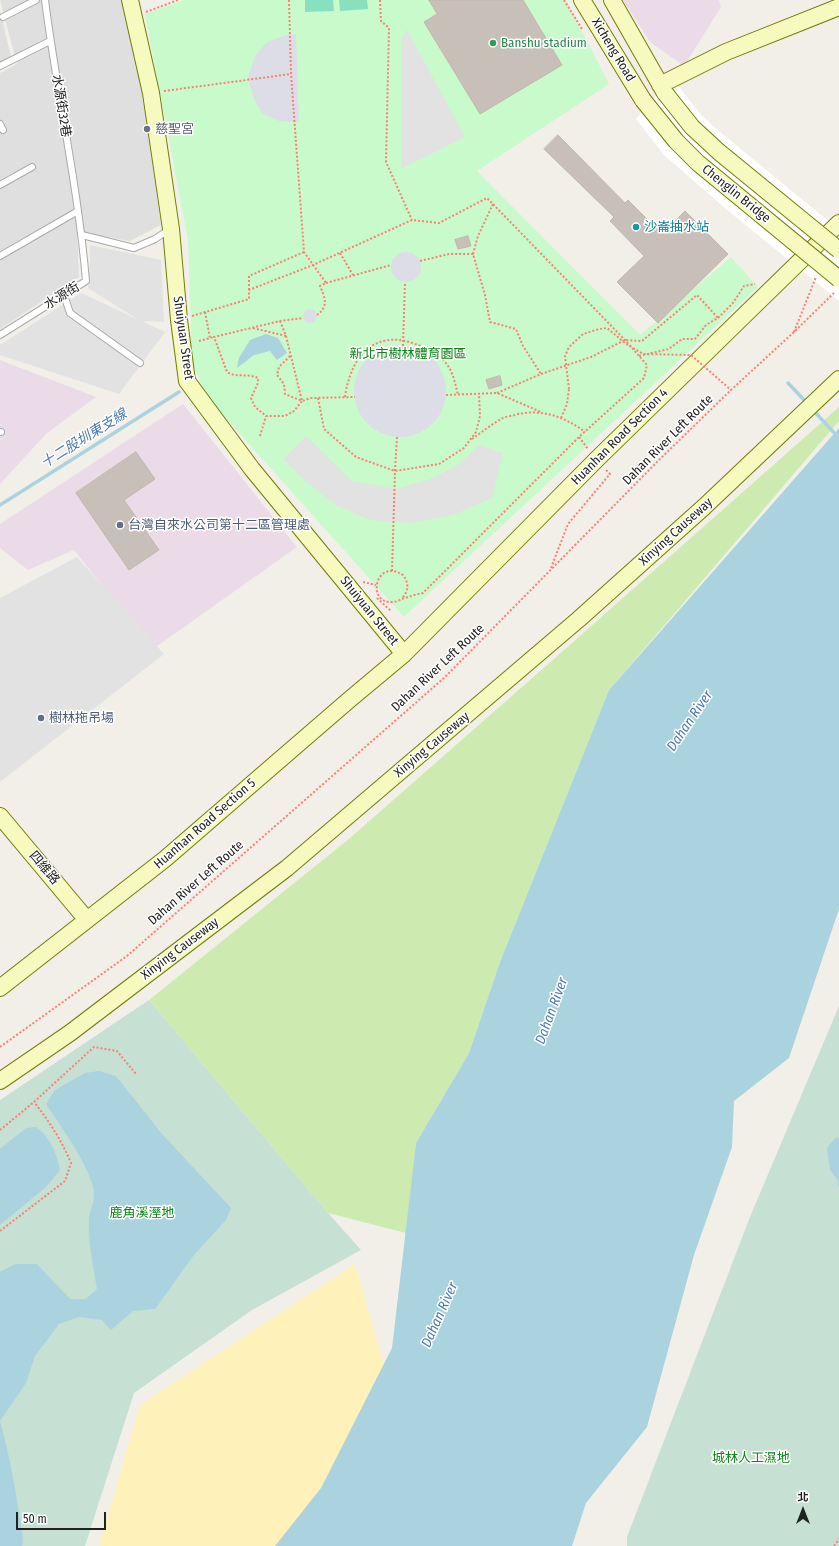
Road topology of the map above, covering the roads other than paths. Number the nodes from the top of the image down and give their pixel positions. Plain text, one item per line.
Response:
1 (36, 0) edge
2 (45, 0) edge
3 (130, 0) edge
4 (582, 0) edge
5 (612, 0) edge
6 (839, 7) edge
7 (3, 17) dead end
8 (50, 41) junction
9 (0, 66) edge
10 (663, 89) junction
11 (643, 100) joint
12 (32, 167) dead end
13 (0, 185) edge
14 (78, 211) junction
15 (839, 223) edge
16 (171, 229) junction
17 (82, 235) junction
18 (839, 250) edge
19 (0, 256) edge
20 (836, 286) edge
21 (64, 295) junction
22 (0, 335) edge
23 (140, 363) dead end
24 (834, 385) edge
25 (404, 654) junction
26 (0, 816) edge
27 (87, 920) junction
28 (0, 988) edge
29 (0, 1081) edge

1 - 7 lane
2 - 8 lane, 水源街32巷
3 - 16 street, Shuiyuan Street
4 - 11 street, Xicheng Road
5 - 10 street, Xicheng Road
6 - 10 street
8 - 9 lane
8 - 14 lane, 水源街32巷
10 - 18 street, Chenglin Bridge, bridge
11 - 20 street, Chenglin Bridge, bridge
12 - 13 lane
14 - 17 lane, 水源街32巷
14 - 19 lane
15 - 25 street, Huanhan Road Section 4
16 - 17 lane
16 - 25 street, Shuiyuan Street
17 - 21 lane, 水源街
21 - 22 lane, 水源街
21 - 23 lane
24 - 29 street, Xinying Causeway
25 - 27 street, Huanhan Road Section 5
26 - 27 street, 四維路
27 - 28 street, Huanhan Road Section 5

